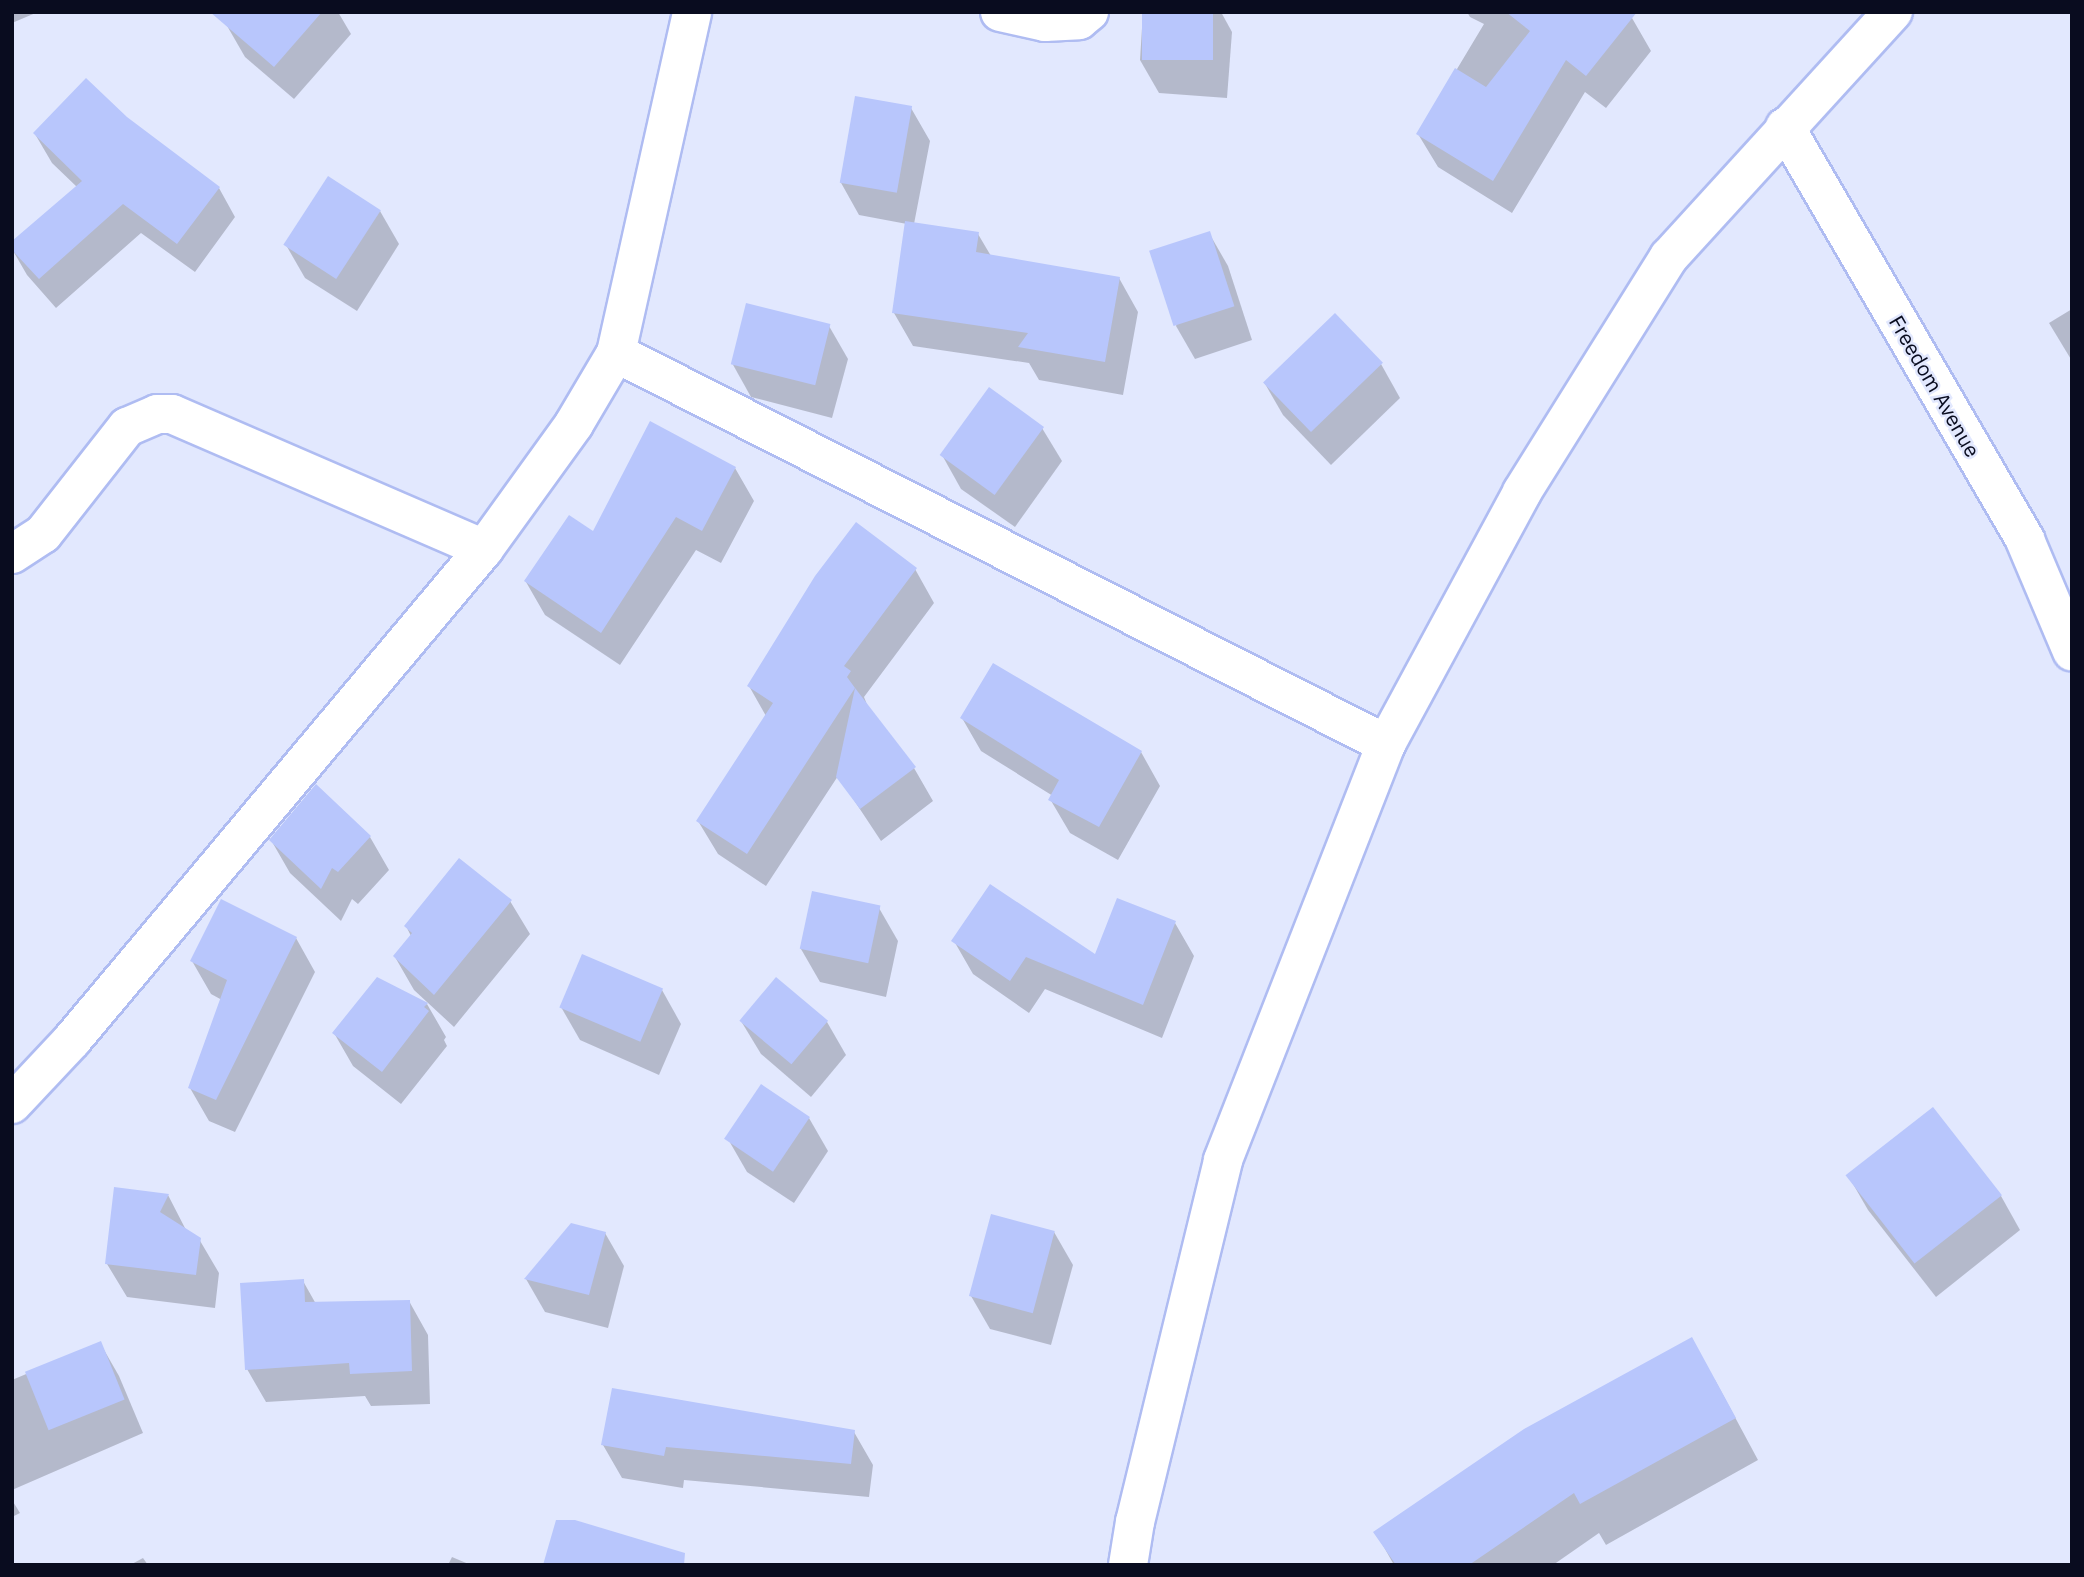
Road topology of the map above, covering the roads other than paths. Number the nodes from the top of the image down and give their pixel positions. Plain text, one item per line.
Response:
1 (692, 12) edge
2 (1000, 12) edge
3 (1088, 12) edge
4 (1894, 12) edge
5 (1785, 127) junction
6 (616, 353) junction
7 (484, 550) junction
8 (12, 554) edge
9 (2072, 651) edge
10 (1386, 744) junction
11 (12, 1104) edge
12 (1128, 1565) edge

1 - 6 street
2 - 3 street
4 - 5 street
5 - 9 street, Freedom Avenue
5 - 10 street
6 - 7 street
6 - 10 street
7 - 8 street
7 - 11 street
10 - 12 street

